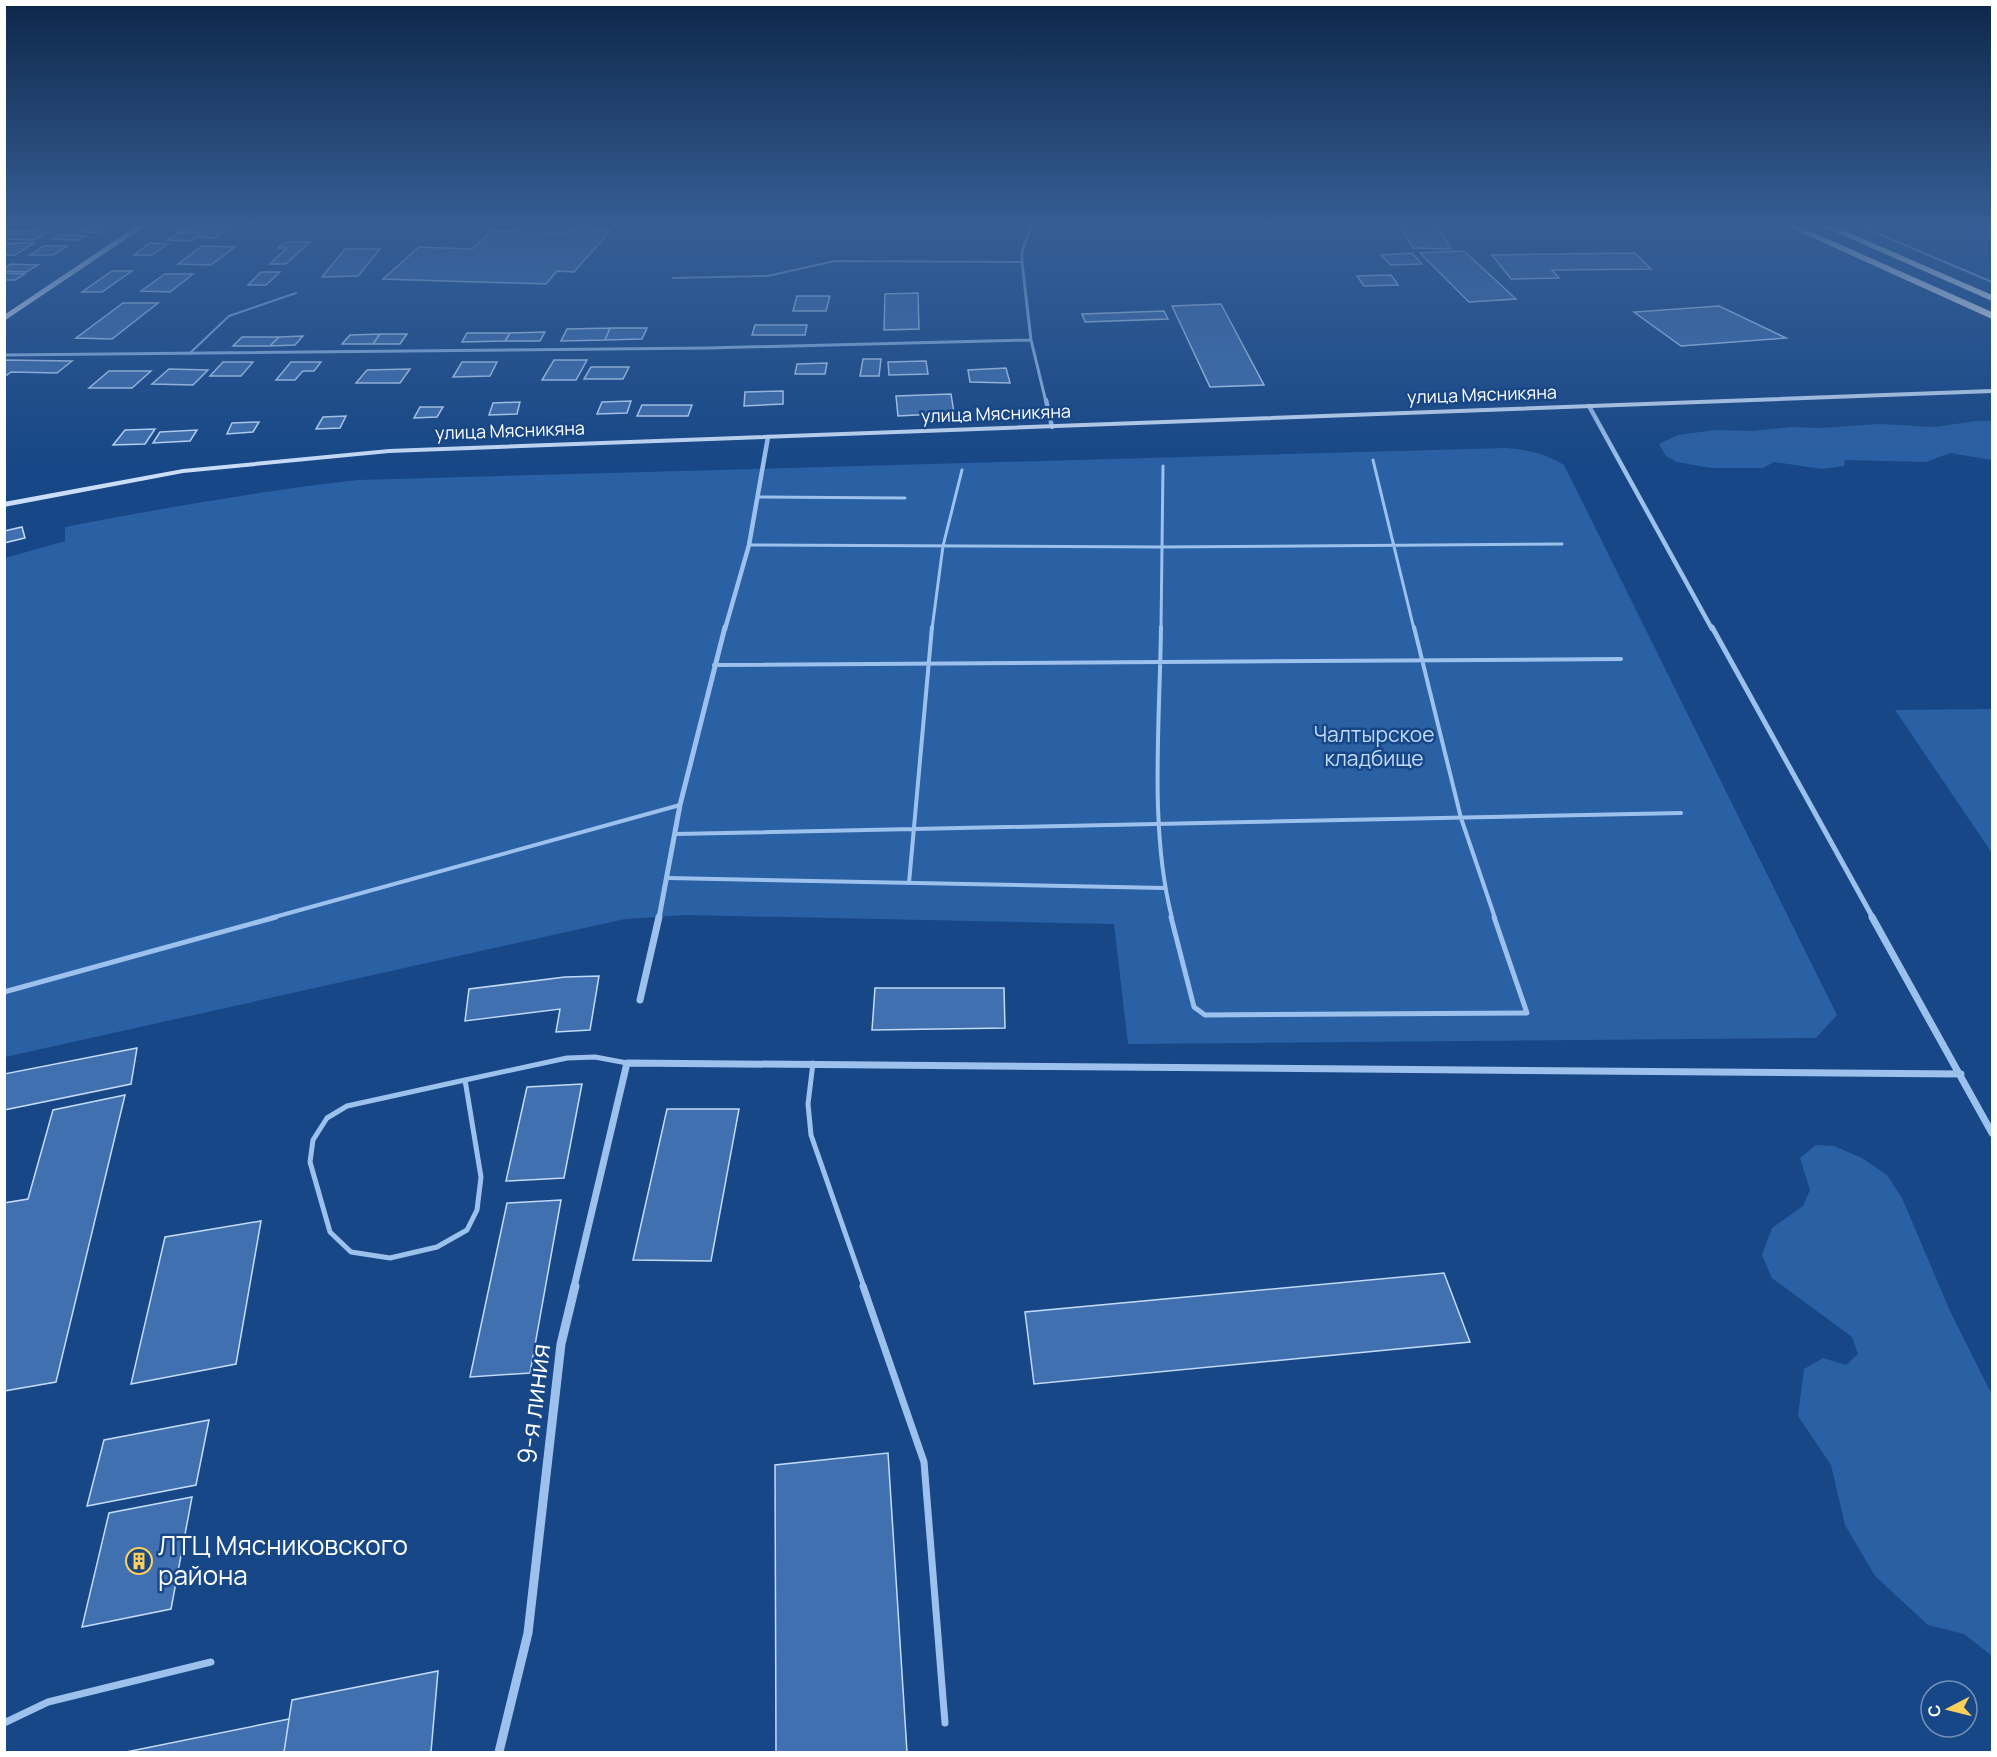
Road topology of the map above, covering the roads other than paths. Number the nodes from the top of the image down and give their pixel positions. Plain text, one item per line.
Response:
1 (25, 305) edge
2 (261, 305) edge
3 (1027, 305) edge
4 (1967, 305) edge
5 (1992, 316) edge
6 (4, 319) edge
7 (1031, 340) junction
8 (189, 354) junction
9 (4, 355) edge
10 (1992, 391) edge
11 (1588, 406) junction
12 (1052, 427) junction
13 (768, 437) junction
14 (1373, 460) dead end
15 (1163, 466) dead end
16 (962, 470) dead end
17 (758, 497) junction
18 (905, 498) dead end
19 (4, 505) edge
20 (1395, 544) junction
21 (1563, 544) dead end
22 (748, 545) junction
23 (943, 546) junction
24 (1162, 548) junction
25 (1621, 659) dead end
26 (1421, 660) junction
27 (1160, 662) junction
28 (927, 664) junction
29 (714, 665) junction
30 (680, 805) junction
31 (1681, 813) dead end
32 (1461, 818) junction
33 (1160, 824) junction
34 (915, 831) junction
35 (675, 834) junction
36 (668, 879) junction
37 (909, 883) junction
38 (1164, 888) junction
39 (4, 992) edge
40 (640, 1000) dead end
41 (627, 1063) junction
42 (813, 1063) junction
43 (1961, 1074) junction
44 (465, 1080) junction
45 (1992, 1133) edge
46 (211, 1662) dead end
47 (945, 1723) dead end
48 (4, 1724) edge
49 (499, 1752) edge

1 - 6 main road
2 - 8 lane
3 - 7 street
4 - 5 highway
7 - 8 street
7 - 12 street
8 - 9 street
10 - 11 street, улица Мясникяна
11 - 12 street, улица Мясникяна
11 - 43 street
12 - 13 street, улица Мясникяна
13 - 17 street
13 - 19 street, улица Мясникяна
14 - 20 lane
15 - 24 lane
16 - 23 lane
17 - 18 lane
17 - 22 street
20 - 21 lane
20 - 24 lane
20 - 26 lane
22 - 23 lane
22 - 29 street
23 - 24 lane
23 - 28 lane
24 - 27 lane
25 - 26 lane
26 - 27 lane
26 - 32 lane
27 - 28 lane
27 - 33 lane
28 - 29 lane
28 - 34 lane
29 - 30 street
30 - 35 street
30 - 39 lane
31 - 32 lane
32 - 33 lane
32 - 38 lane
33 - 34 lane
33 - 38 lane
34 - 35 lane
34 - 37 lane
35 - 36 street
36 - 37 lane
36 - 40 street
37 - 38 lane
41 - 42 street
41 - 44 lane
41 - 49 street, 9-я линия
42 - 43 street
42 - 47 lane
43 - 45 street
44 - 44 lane
46 - 48 lane

